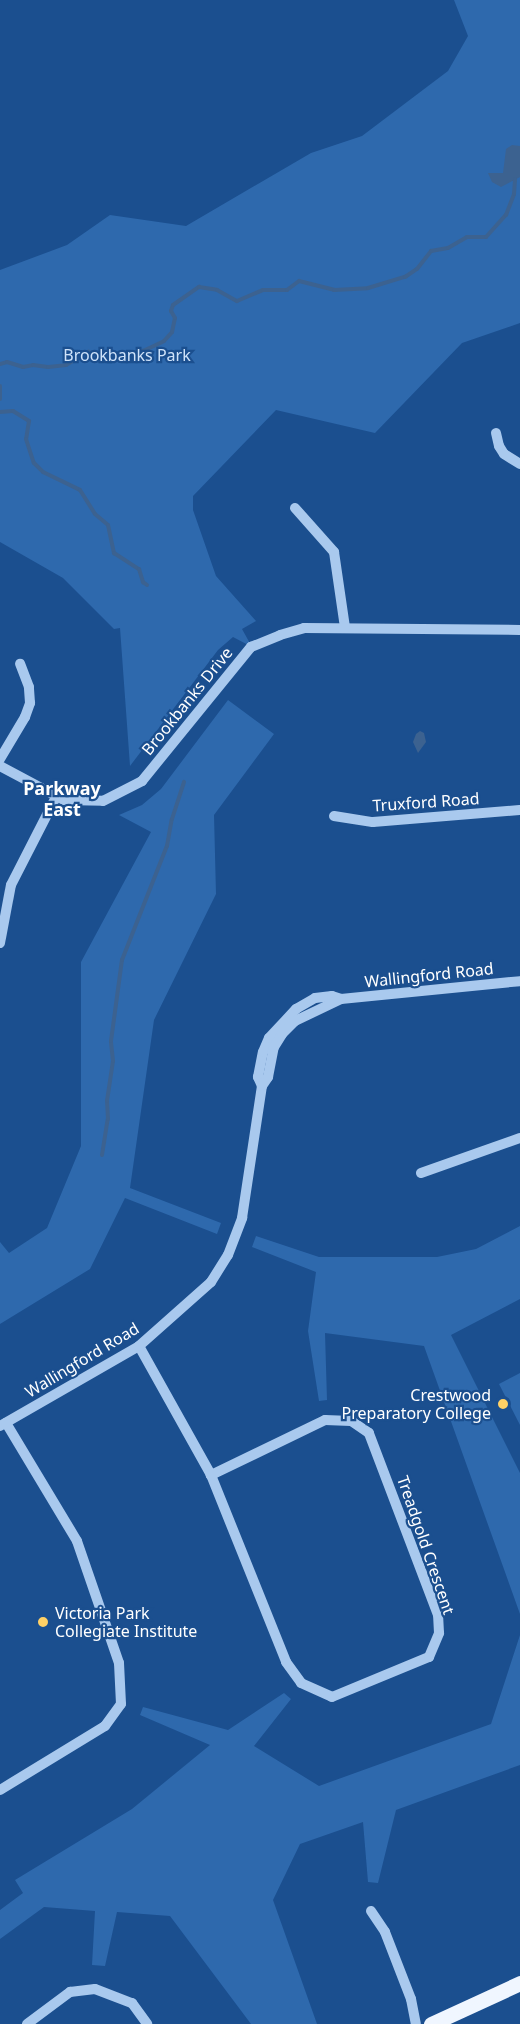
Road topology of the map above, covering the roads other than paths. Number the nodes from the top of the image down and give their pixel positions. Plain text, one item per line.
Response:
1 (496, 433) dead end
2 (520, 464) edge
3 (295, 508) dead end
4 (345, 627) junction
5 (520, 630) edge
6 (20, 664) dead end
7 (0, 759) edge
8 (0, 766) edge
9 (56, 797) junction
10 (520, 810) edge
11 (334, 816) dead end
12 (0, 943) edge
13 (520, 981) edge
14 (520, 1138) edge
15 (421, 1173) dead end
16 (139, 1346) junction
17 (3, 1424) edge
18 (211, 1476) junction
19 (0, 1790) edge
20 (370, 1911) dead end
21 (520, 1983) edge
22 (27, 2024) edge
23 (147, 2024) edge
24 (416, 2024) edge
25 (431, 2024) edge

1 - 2 street
3 - 4 street
4 - 5 street, Brookbanks Drive
4 - 9 street, Brookbanks Drive
6 - 7 street
8 - 9 street, Brookbanks Drive
9 - 12 street
10 - 11 street, Truxford Road
13 - 16 street, Wallingford Road
14 - 15 street
16 - 17 street, Wallingford Road
16 - 18 street, Treadgold Crescent
17 - 19 street
18 - 18 street, Treadgold Crescent
20 - 24 street
21 - 25 main road
22 - 23 street

